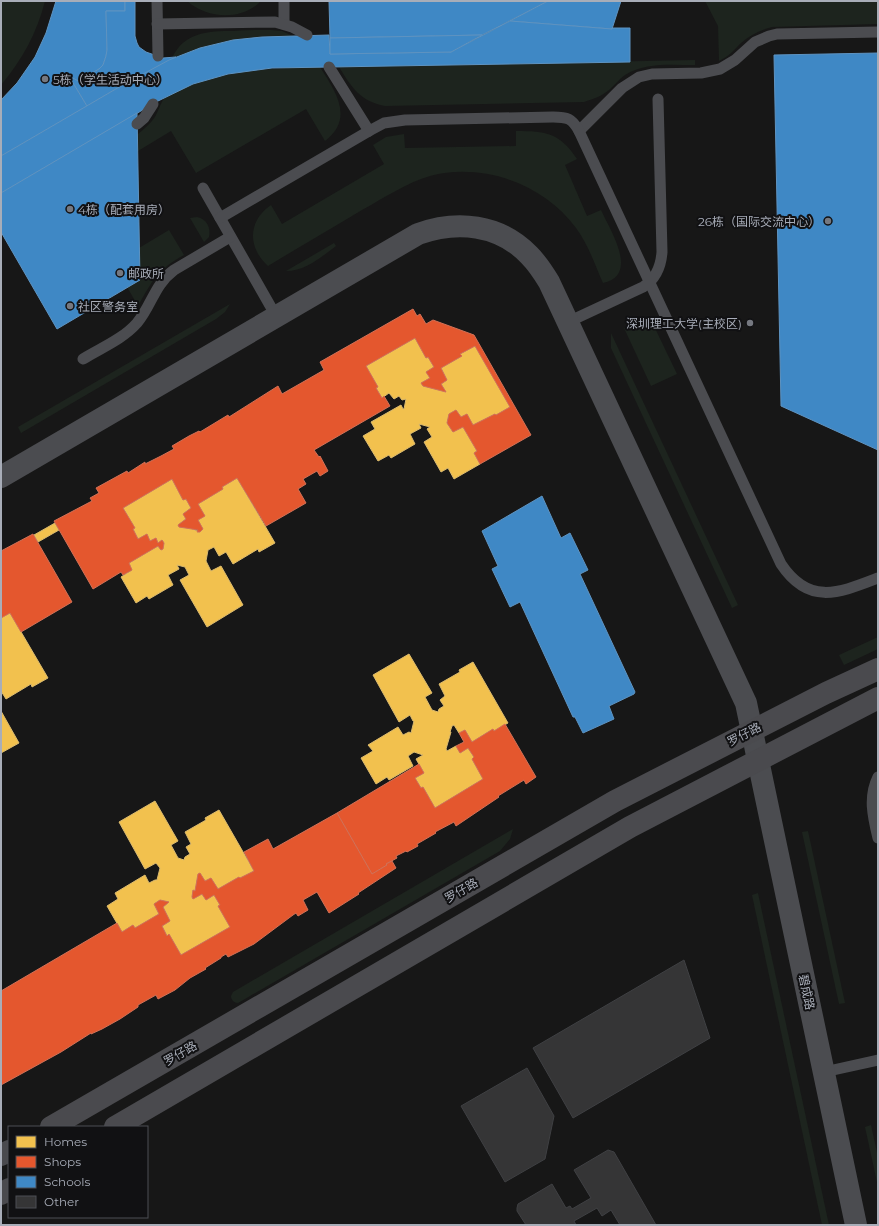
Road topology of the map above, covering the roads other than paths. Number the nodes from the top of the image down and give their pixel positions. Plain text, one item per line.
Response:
1 (157, 1) edge
2 (284, 1) edge
3 (157, 24) junction
4 (284, 24) junction
5 (878, 32) edge
6 (307, 35) dead end
7 (158, 56) dead end
8 (329, 67) dead end
9 (658, 98) dead end
10 (153, 104) dead end
11 (137, 124) dead end
12 (369, 131) junction
13 (580, 131) junction
14 (203, 188) dead end
15 (220, 218) junction
16 (230, 236) junction
17 (650, 282) junction
18 (276, 316) junction
19 (568, 322) junction
20 (83, 358) dead end
21 (1, 477) edge
22 (878, 578) edge
23 (878, 669) edge
24 (878, 698) edge
25 (752, 730) junction
26 (758, 759) junction
27 (878, 777) edge
28 (878, 838) edge
29 (878, 1060) edge
30 (824, 1072) junction
31 (53, 1126) edge
32 (117, 1126) edge
33 (856, 1225) edge

1 - 3 lane
2 - 4 lane
3 - 4 lane
3 - 7 lane
4 - 6 lane
5 - 13 lane
8 - 12 lane
9 - 17 lane
10 - 11 lane
12 - 13 lane
12 - 15 lane
13 - 17 lane
14 - 15 lane
15 - 16 lane
16 - 18 lane
16 - 20 lane
17 - 19 lane
17 - 22 lane
18 - 19 street, 碧成路
18 - 21 street, 碧成路
19 - 25 street, 碧成路
23 - 25 main road, 罗仔路
24 - 26 main road
25 - 26 street, 碧成路
25 - 31 main road, 罗仔路
26 - 30 street, 碧成路
26 - 32 main road
27 - 28 lane
29 - 30 lane
30 - 33 street, 碧成路

